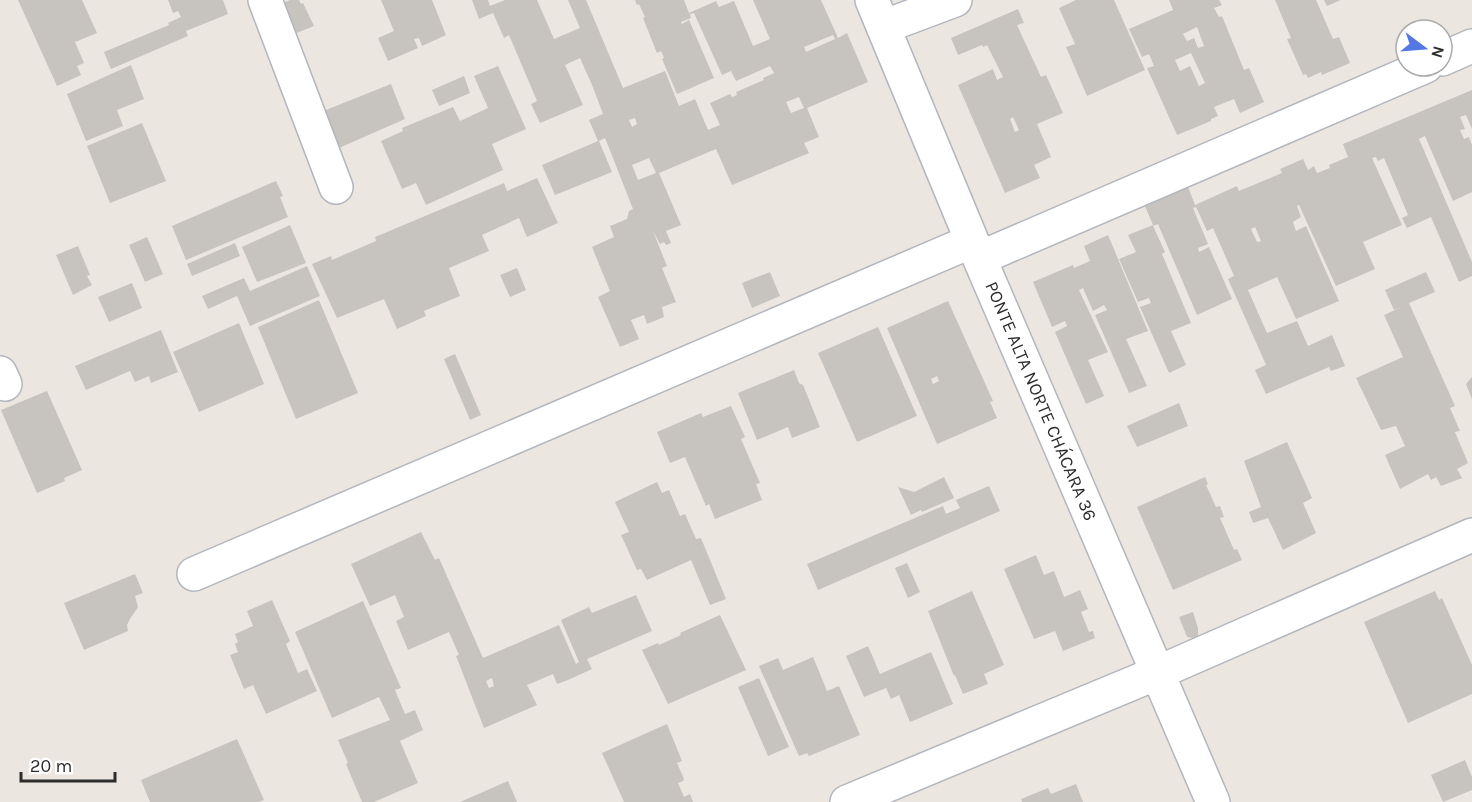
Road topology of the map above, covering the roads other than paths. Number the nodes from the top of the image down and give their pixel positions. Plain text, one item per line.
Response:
1 (265, 0) edge
2 (955, 0) edge
3 (877, 14) edge
4 (1472, 46) edge
5 (1454, 54) edge
6 (1396, 78) edge
7 (336, 187) dead end
8 (976, 249) junction
9 (1472, 536) edge
10 (194, 574) dead end
11 (1157, 673) junction
12 (847, 802) edge
13 (1212, 802) edge

1 - 7 street
2 - 3 street
3 - 8 street, PONTE ALTA NORTE CHÁCARA 36
4 - 5 street
6 - 8 street
8 - 10 street
8 - 11 street, PONTE ALTA NORTE CHÁCARA 36
9 - 11 street
11 - 12 street
11 - 13 street, PONTE ALTA NORTE CHÁCARA 36

